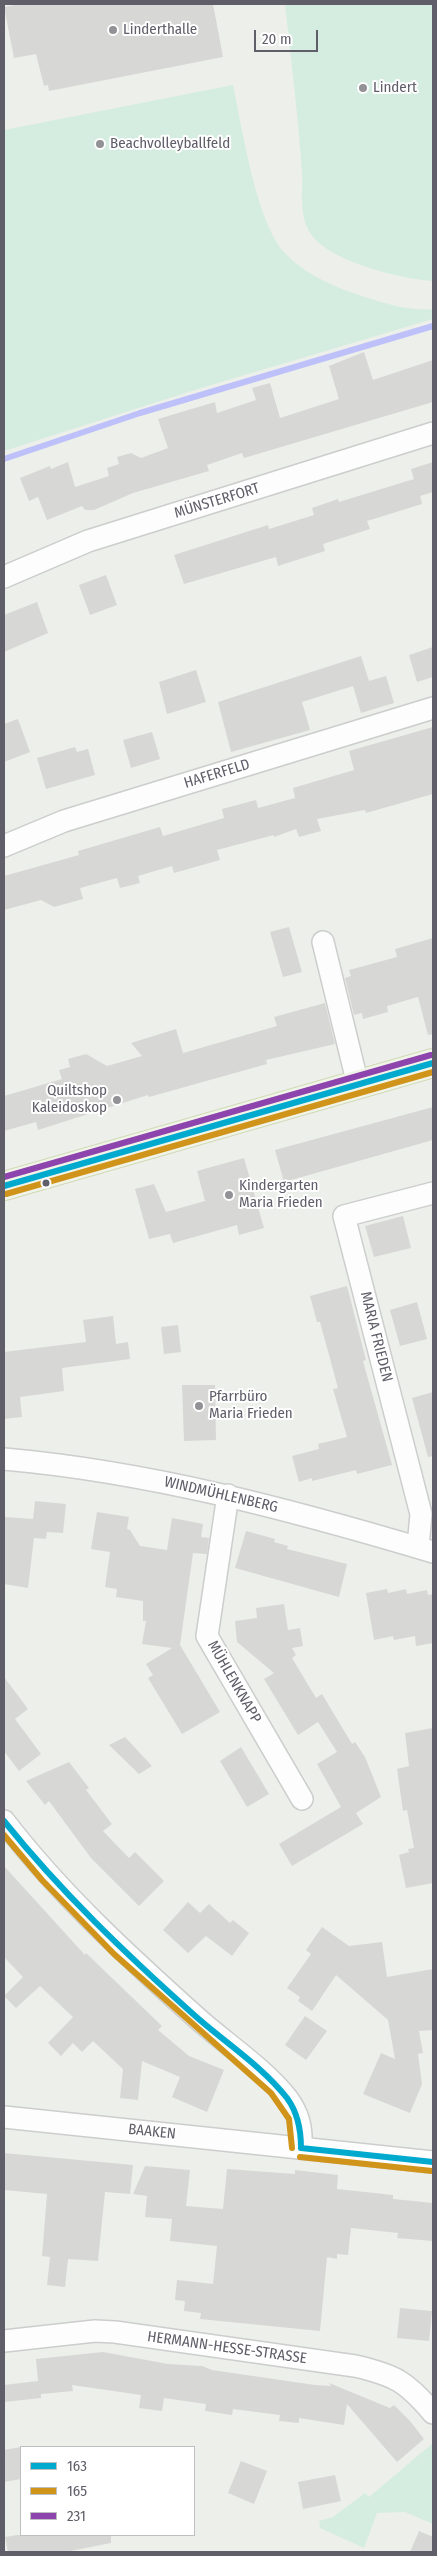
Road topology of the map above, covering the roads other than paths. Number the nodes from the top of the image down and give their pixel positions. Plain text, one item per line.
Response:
1 (433, 433) edge
2 (4, 577) edge
3 (433, 708) edge
4 (4, 846) edge
5 (323, 942) dead end
6 (433, 1063) edge
7 (358, 1085) junction
8 (4, 1186) edge
9 (433, 1193) edge
10 (4, 1459) edge
11 (228, 1495) junction
12 (426, 1549) edge
13 (302, 1799) dead end
14 (4, 1821) edge
15 (4, 2117) edge
16 (300, 2148) junction
17 (433, 2162) edge
18 (4, 2342) edge
19 (433, 2413) edge

1 - 2 street, MÜNSTERFORT
3 - 4 street, HAFERFELD
5 - 7 street
6 - 7 main road
7 - 8 main road
9 - 12 street, MARIA FRIEDEN
10 - 11 street, WINDMÜHLENBERG
11 - 12 street, WINDMÜHLENBERG
11 - 13 street, MÜHLENKNAPP
14 - 16 street
15 - 16 street, BAAKEN
16 - 17 street, BAAKEN
18 - 19 street, HERMANN-HESSE-STRASSE

